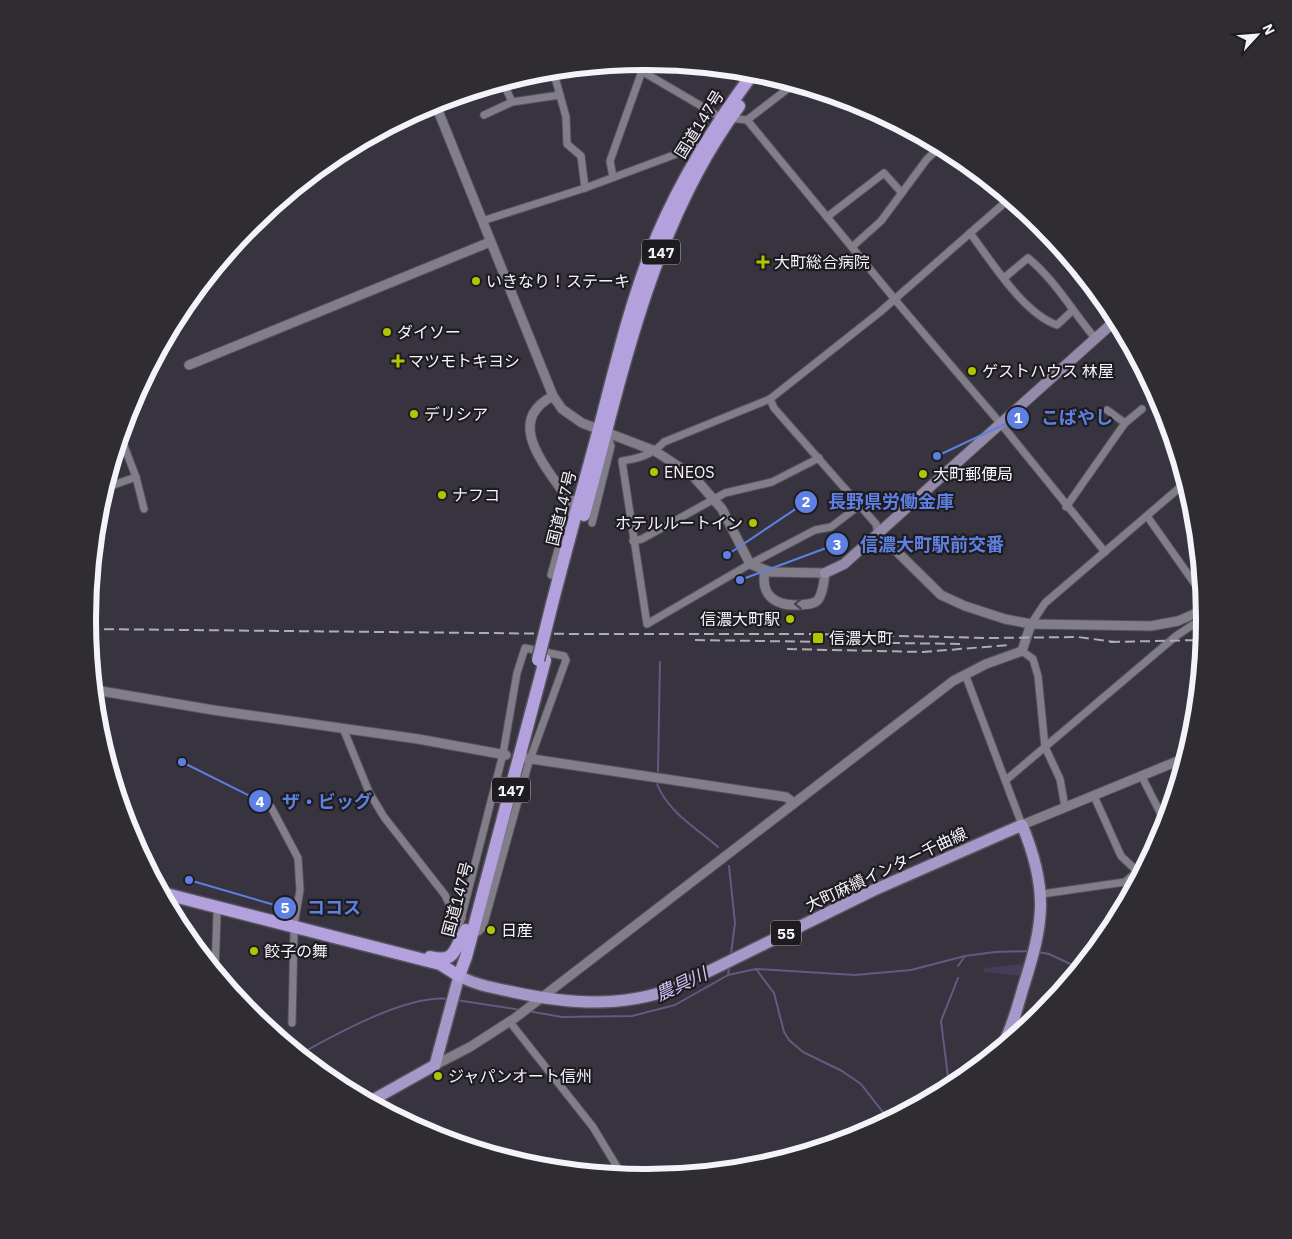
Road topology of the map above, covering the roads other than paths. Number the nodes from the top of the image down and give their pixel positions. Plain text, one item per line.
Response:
1 (642, 71) joint
2 (555, 78) edge
3 (749, 80) edge
4 (756, 82) edge
5 (506, 89) edge
6 (788, 89) edge
7 (560, 96) junction
8 (512, 102) junction
9 (438, 111) edge
10 (484, 115) dead end
11 (725, 118) junction
12 (747, 120) junction
13 (707, 148) junction
14 (934, 152) edge
15 (613, 178) junction
16 (584, 188) junction
17 (902, 193) junction
18 (1004, 203) edge
19 (827, 217) junction
20 (482, 220) junction
21 (970, 233) junction
22 (490, 242) junction
23 (852, 247) junction
24 (1004, 278) junction
25 (895, 299) junction
26 (1072, 311) junction
27 (1110, 325) edge
28 (1095, 338) junction
29 (188, 365) dead end
30 (553, 396) junction
31 (770, 399) junction
32 (1142, 409) dead end
33 (1107, 410) dead end
34 (1125, 423) junction
35 (1001, 424) junction
36 (602, 433) junction
37 (125, 447) edge
38 (656, 451) junction
39 (819, 458) junction
40 (136, 477) junction
41 (113, 485) edge
42 (1179, 488) edge
43 (563, 492) joint
44 (714, 498) junction
45 (860, 505) junction
46 (1066, 507) junction
47 (144, 509) dead end
48 (1147, 516) junction
49 (592, 523) dead end
50 (878, 533) junction
51 (633, 541) junction
52 (1105, 552) junction
53 (750, 564) junction
54 (764, 571) junction
55 (824, 573) junction
56 (551, 575) dead end
57 (1194, 582) edge
58 (1196, 613) edge
59 (1031, 624) junction
60 (1196, 624) edge
61 (1022, 651) junction
62 (965, 674) junction
63 (101, 691) edge
64 (342, 728) junction
65 (1045, 747) junction
66 (505, 754) junction
67 (528, 759) junction
68 (1177, 761) edge
69 (1141, 776) junction
70 (1006, 780) junction
71 (1094, 796) junction
72 (794, 803) junction
73 (271, 807) dead end
74 (1065, 808) junction
75 (1160, 813) edge
76 (1022, 825) junction
77 (1135, 870) edge
78 (1131, 877) edge
79 (1042, 894) junction
80 (171, 895) edge
81 (176, 904) edge
82 (216, 914) junction
83 (467, 927) junction
84 (294, 929) junction
85 (403, 954) junction
86 (214, 959) edge
87 (458, 976) junction
88 (537, 1000) junction
89 (513, 1019) junction
90 (292, 1023) dead end
91 (1007, 1034) edge
92 (435, 1065) junction
93 (376, 1098) edge
94 (618, 1168) edge

1 - 11 street
1 - 15 street
2 - 7 street
3 - 11 highway, 国道147号 / 147
4 - 11 highway, 国道147号 / 147
5 - 8 street
6 - 12 street
7 - 8 street
7 - 16 street
8 - 10 street
9 - 20 street
11 - 12 street
11 - 13 highway, 国道147号 / 147
12 - 19 street
13 - 15 street
13 - 36 highway, 国道147号 / 147
14 - 17 street
15 - 16 street
16 - 20 street
17 - 19 street
17 - 23 street
18 - 21 street
19 - 23 street
20 - 22 street
21 - 24 street
21 - 25 street
22 - 29 street
22 - 30 street
23 - 25 street
24 - 26 street
24 - 26 street
25 - 31 street
25 - 35 street
26 - 28 street
27 - 28 main road
28 - 35 main road
30 - 36 street
30 - 43 street
31 - 38 street
31 - 39 street
32 - 34 street
33 - 34 street
34 - 46 street
35 - 46 street
35 - 50 main road
36 - 38 street
36 - 49 street
36 - 83 highway, 国道147号 / 147
37 - 40 street
38 - 44 street
38 - 51 street
39 - 44 street
39 - 45 street
40 - 41 street
40 - 47 street
42 - 48 street
43 - 56 street
44 - 51 street
44 - 53 street
45 - 50 street
45 - 53 street
46 - 52 street
48 - 52 street
48 - 57 street
50 - 55 main road
50 - 59 street
51 - 53 street
52 - 59 street
53 - 54 street
54 - 55 street
55 -> 54 street
58 - 59 street
59 - 61 street
60 - 65 street
61 - 62 street
61 - 65 street
62 - 70 street
62 - 72 street
63 - 64 street
64 - 66 street
64 - 83 street
65 - 70 street
65 - 74 street
66 - 67 street
66 - 83 street
67 - 72 street
67 - 83 street
68 - 69 street
69 - 71 street
69 - 75 street
70 - 76 street
71 - 74 street
71 - 77 street
72 - 88 street
73 - 84 street
74 - 76 street
76 - 79 main road
76 - 88 main road, 大町麻績インター千曲線 / 55
78 - 79 street
79 - 91 main road
80 - 84 highway, 147
81 - 82 highway, 147
82 - 84 highway, 147
82 - 86 street
83 - 85 highway, 147
83 - 87 highway, 国道147号 / 147
84 - 85 highway, 147
84 - 87 highway, 147
84 - 90 street
85 - 87 highway, 147
87 - 88 main road, 大町麻績インター千曲線 / 55
87 - 92 main road
88 - 89 street
89 - 92 street
89 - 94 street
92 - 93 main road

